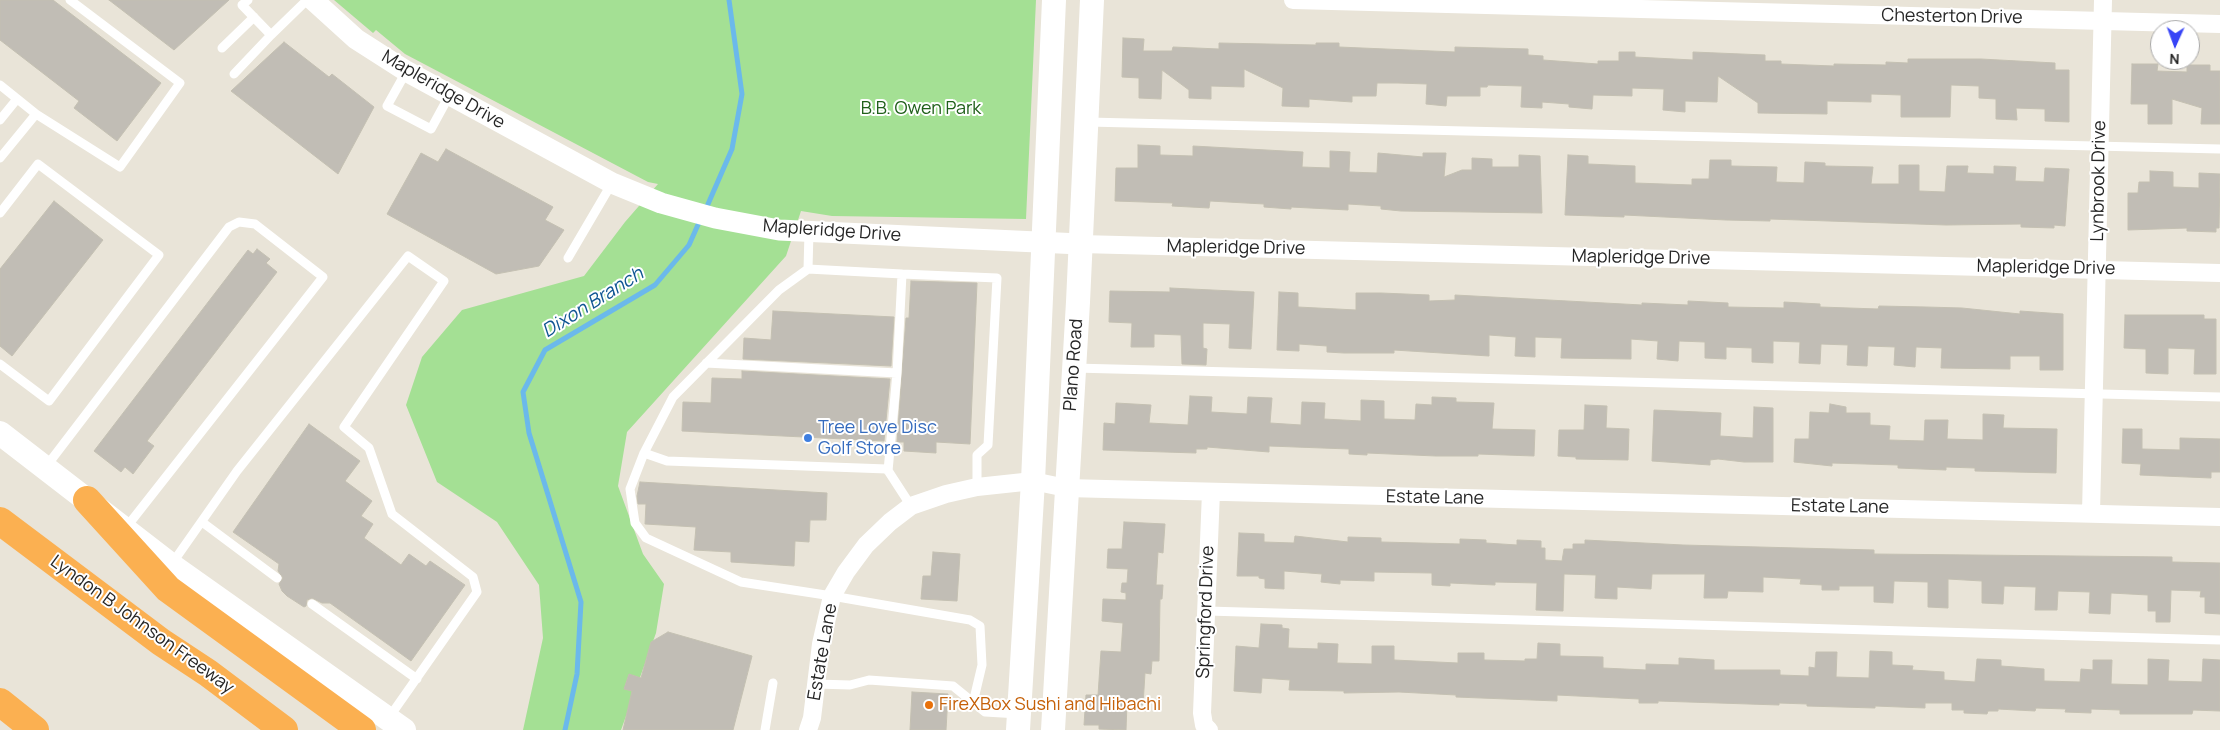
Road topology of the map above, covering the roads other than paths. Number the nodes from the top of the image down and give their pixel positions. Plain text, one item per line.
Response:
1 (70, 0) edge
2 (248, 0) edge
3 (307, 0) edge
4 (313, 0) edge
5 (1054, 0) edge
6 (1092, 0) edge
7 (1293, 0) edge
8 (2103, 0) edge
9 (1584, 4) edge
10 (254, 17) junction
11 (2102, 21) junction
12 (2220, 24) edge
13 (271, 35) junction
14 (222, 48) dead end
15 (406, 71) junction
16 (234, 74) dead end
17 (0, 85) edge
18 (449, 96) junction
19 (17, 99) junction
20 (36, 114) junction
21 (0, 120) edge
22 (1087, 122) junction
23 (2100, 145) junction
24 (2220, 149) edge
25 (0, 158) edge
26 (612, 183) junction
27 (0, 213) edge
28 (809, 232) junction
29 (1044, 243) junction
30 (1080, 244) junction
31 (568, 258) dead end
32 (808, 269) junction
33 (2097, 269) junction
34 (2220, 273) edge
35 (902, 274) junction
36 (706, 363) junction
37 (0, 364) edge
38 (1074, 368) junction
39 (897, 373) junction
40 (2094, 393) junction
41 (2220, 398) edge
42 (0, 433) edge
43 (644, 452) junction
44 (45, 468) junction
45 (888, 471) junction
46 (1032, 481) junction
47 (977, 487) junction
48 (1066, 488) junction
49 (1211, 492) junction
50 (87, 500) junction
51 (911, 506) junction
52 (2091, 513) junction
53 (2220, 517) edge
54 (0, 520) edge
55 (202, 522) junction
56 (125, 530) junction
57 (171, 565) junction
58 (277, 578) dead end
59 (832, 596) junction
60 (312, 604) dead end
61 (1207, 611) junction
62 (2220, 640) edge
63 (1021, 676) junction
64 (417, 679) junction
65 (773, 683) dead end
66 (816, 684) junction
67 (0, 702) edge
68 (973, 703) junction
69 (0, 715) edge
70 (1019, 722) edge
71 (396, 725) edge
72 (29, 730) edge
73 (36, 730) edge
74 (284, 730) edge
75 (362, 730) edge
76 (765, 730) edge
77 (808, 730) edge
78 (1040, 730) edge
79 (1053, 730) edge
80 (1209, 730) edge

1 - 20 lane
2 - 10 lane
3 - 13 lane
4 - 15 street, Mapleridge Drive
5 - 29 main road, Plano Road
6 - 22 main road, Plano Road
7 - 9 street, Chesterton Drive
8 - 11 street, Lynbrook Drive
9 - 11 street, Chesterton Drive
10 - 13 lane
10 - 14 lane
11 - 12 street, Chesterton Drive
11 - 23 street, Lynbrook Drive
13 - 16 lane
15 - 18 street, Mapleridge Drive
15 - 18 lane
17 - 19 lane
18 - 26 street, Mapleridge Drive
19 - 20 lane
19 - 21 lane
20 - 25 lane
22 - 23 lane
22 - 30 main road, Plano Road
23 - 24 lane
23 - 33 street, Lynbrook Drive
26 - 28 street, Mapleridge Drive
26 - 31 lane
27 - 37 lane
28 - 29 street, Mapleridge Drive
28 - 32 lane
29 - 30 street, Mapleridge Drive
29 - 46 main road, Plano Road
30 - 33 street, Mapleridge Drive
30 - 38 main road, Plano Road
32 - 35 lane
32 - 36 lane
33 - 34 street, Mapleridge Drive
33 - 40 street, Lynbrook Drive
35 - 39 lane
35 - 47 lane
36 - 39 lane
36 - 43 lane
38 - 40 lane
38 - 48 main road, Plano Road
39 - 45 lane
40 - 41 lane
40 - 52 street, Lynbrook Drive
42 - 44 main road
43 - 45 lane
43 - 59 lane
44 - 50 main road
44 - 56 lane
45 - 51 lane
46 - 47 street, Estate Lane
46 - 48 street, Estate Lane
46 - 63 main road, Plano Road
47 - 51 street, Estate Lane
48 - 49 street, Estate Lane
48 - 79 main road, Plano Road
49 - 52 street, Estate Lane
49 - 61 street, Springford Drive
50 - 56 main road
50 - 75 highway
51 - 59 street, Estate Lane
52 - 53 street, Estate Lane
54 - 74 highway, Lyndon B Johnson Freeway
55 - 57 lane
55 - 58 lane
55 - 64 lane
56 - 57 main road
57 - 71 main road
59 - 66 street, Estate Lane
59 - 68 lane
60 - 64 lane
61 - 62 lane
61 - 80 street, Springford Drive
63 - 70 main road, Plano Road
63 - 78 main road
64 - 71 lane
65 - 76 lane
66 - 68 lane
66 - 77 street, Estate Lane
67 - 73 highway
68 - 70 lane
69 - 72 highway

